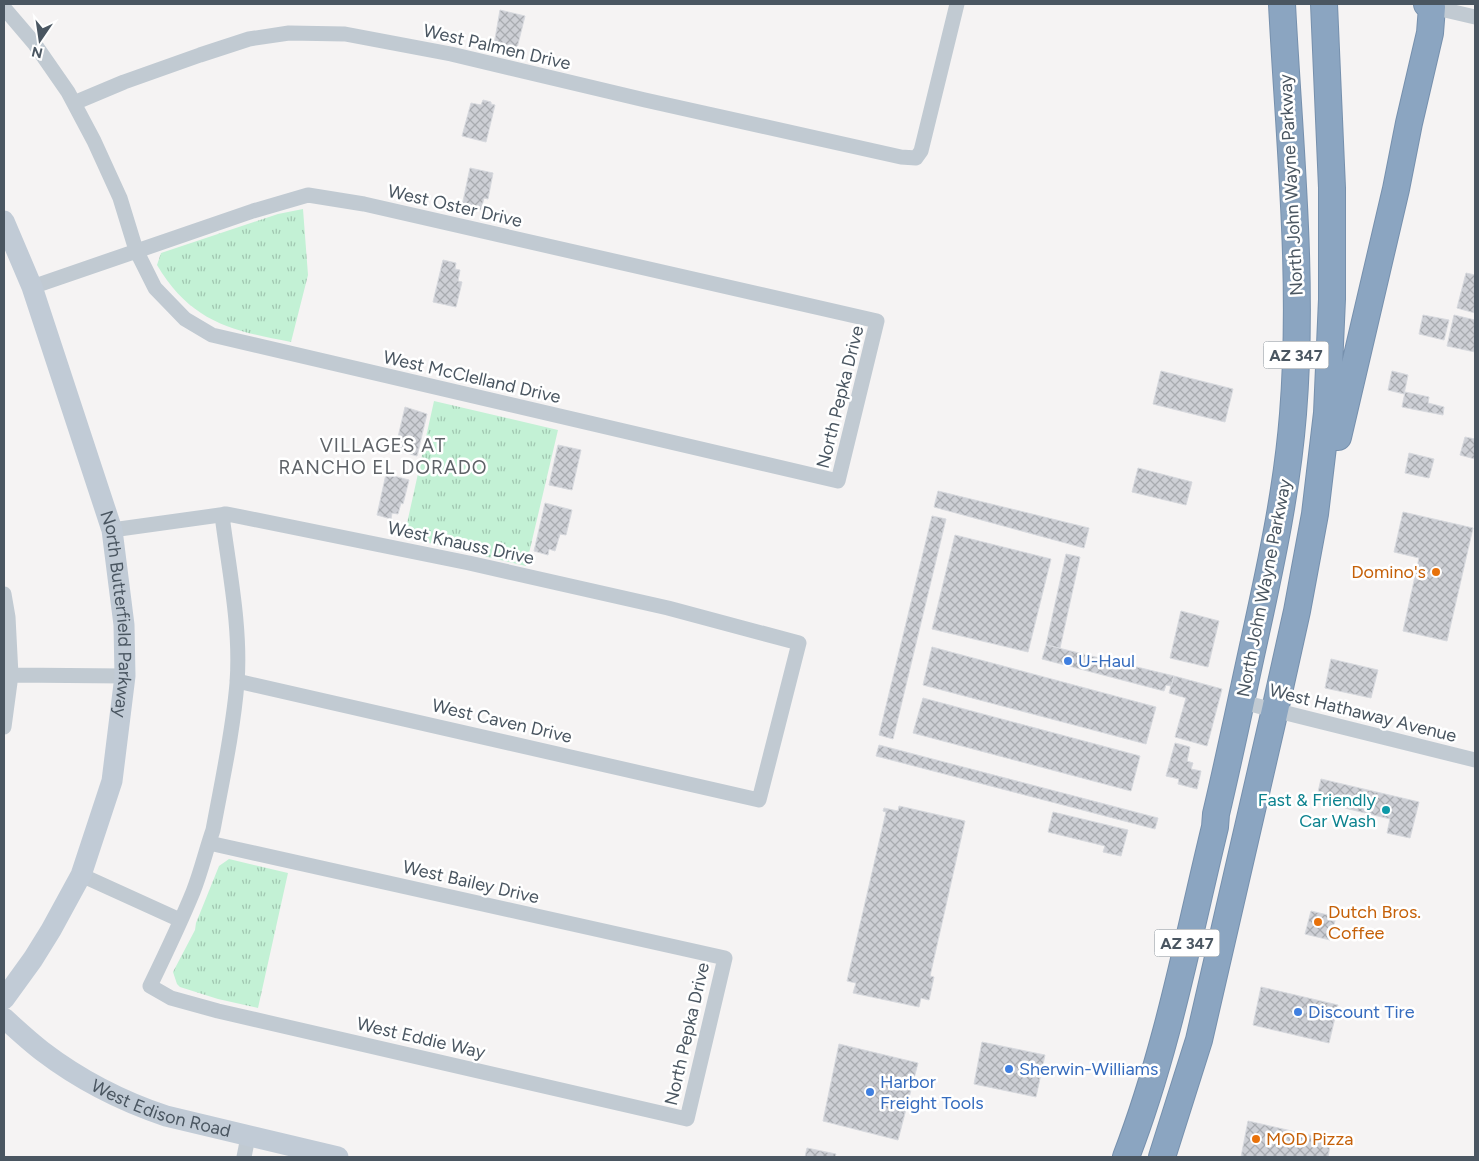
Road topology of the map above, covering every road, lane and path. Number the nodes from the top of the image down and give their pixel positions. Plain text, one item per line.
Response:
1 (957, 4) edge
2 (1282, 4) edge
3 (1324, 4) edge
4 (1430, 5) edge
5 (4, 8) edge
6 (1475, 17) edge
7 (74, 103) junction
8 (4, 221) edge
9 (136, 250) junction
10 (32, 287) junction
11 (878, 321) joint
12 (1296, 358) junction
13 (1327, 413) junction
14 (838, 481) joint
15 (224, 514) junction
16 (112, 530) junction
17 (4, 594) edge
18 (1292, 632) junction
19 (11, 674) junction
20 (125, 676) junction
21 (237, 681) junction
22 (1242, 702) junction
23 (1275, 710) junction
24 (4, 727) edge
25 (1475, 760) edge
26 (759, 800) joint
27 (1216, 814) junction
28 (209, 843) junction
29 (81, 875) junction
30 (1234, 890) junction
31 (180, 920) junction
32 (725, 958) joint
33 (4, 999) edge
34 (4, 1018) edge
35 (686, 1119) joint
36 (246, 1147) edge
37 (338, 1157) edge
38 (1126, 1157) edge
39 (1162, 1157) edge

1 - 7 street, West Palmen Drive
2 - 12 highway, North John Wayne Parkway / AZ 347
3 - 13 highway, North John Wayne Parkway / AZ 347
4 - 6 street
4 - 18 highway
5 - 7 street, West McClelland Drive
7 - 9 street, West McClelland Drive
8 - 10 street, North Butterfield Parkway
9 - 10 street, West Oster Drive
9 - 11 street, West Oster Drive
9 - 14 street, West McClelland Drive
10 - 16 street, North Butterfield Parkway
11 - 14 street, North Pepka Drive
12 - 13 highway
12 - 22 highway, North John Wayne Parkway / AZ 347
13 - 18 highway, North John Wayne Parkway / AZ 347
15 - 16 street, West Knauss Drive
15 - 21 street
15 - 26 street, West Knauss Drive
16 - 20 street, North Butterfield Parkway
17 - 19 street
18 - 23 highway, North John Wayne Parkway / AZ 347
19 - 20 street
19 - 24 street
20 - 29 street, North Butterfield Parkway
21 - 26 street, West Caven Drive
21 - 28 street
22 - 23 street, West Hathaway Avenue
22 - 27 highway, North John Wayne Parkway / AZ 347
23 - 25 street, West Hathaway Avenue
23 - 30 highway, North John Wayne Parkway / AZ 347
27 - 30 highway
27 - 38 highway, North John Wayne Parkway / AZ 347
28 - 31 street
28 - 32 street, West Bailey Drive
29 - 31 street
29 - 33 street, North Butterfield Parkway
30 - 39 highway, North John Wayne Parkway / AZ 347
31 - 35 street, West Eddie Way
32 - 35 street, North Pepka Drive
34 - 36 street, West Edison Road
36 - 37 street, West Edison Road

